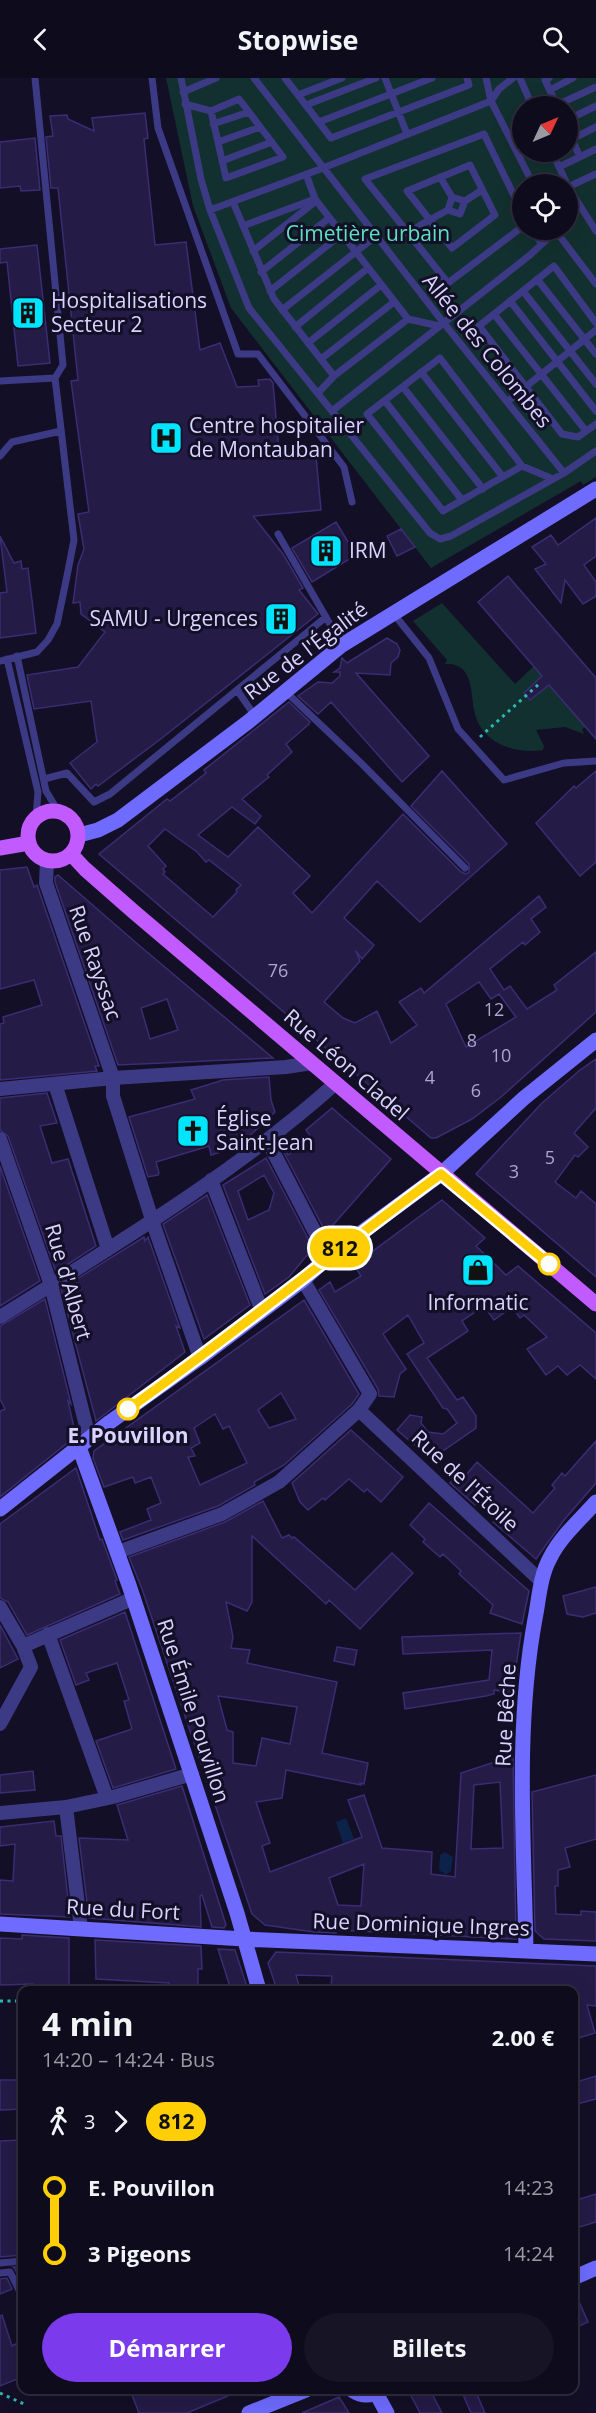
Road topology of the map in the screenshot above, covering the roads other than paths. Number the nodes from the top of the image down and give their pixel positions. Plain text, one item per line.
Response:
1 (35, 78) edge
2 (152, 78) edge
3 (181, 78) edge
4 (216, 78) edge
5 (254, 78) edge
6 (285, 78) edge
7 (342, 78) edge
8 (376, 78) edge
9 (385, 78) edge
10 (432, 78) edge
11 (467, 78) edge
12 (486, 78) edge
13 (513, 78) edge
14 (520, 78) edge
15 (549, 78) edge
16 (573, 78) edge
17 (596, 87) edge
18 (550, 90) junction
19 (183, 92) junction
20 (391, 94) junction
21 (298, 95) junction
22 (528, 96) edge
23 (553, 96) edge
24 (578, 96) edge
25 (491, 100) junction
26 (185, 104) junction
27 (306, 105) junction
28 (596, 106) edge
29 (211, 111) junction
30 (249, 112) junction
31 (399, 112) junction
32 (578, 115) edge
33 (318, 122) junction
34 (213, 123) junction
35 (260, 127) junction
36 (596, 127) edge
37 (407, 135) junction
38 (578, 136) edge
39 (218, 142) junction
40 (272, 142) junction
41 (596, 149) edge
42 (578, 152) edge
43 (580, 157) junction
44 (222, 161) junction
45 (557, 162) edge
46 (559, 167) junction
47 (323, 168) junction
48 (306, 174) junction
49 (528, 174) edge
50 (562, 174) edge
51 (596, 174) edge
52 (440, 177) junction
53 (578, 181) edge
54 (482, 190) junction
55 (512, 192) edge
56 (452, 197) junction
57 (315, 200) junction
58 (465, 201) junction
59 (233, 202) junction
60 (578, 204) edge
61 (580, 207) joint
62 (210, 210) junction
63 (448, 210) junction
64 (329, 218) junction
65 (430, 220) junction
66 (243, 226) junction
67 (596, 231) edge
68 (342, 234) junction
69 (408, 234) junction
70 (512, 235) edge
71 (376, 236) junction
72 (539, 240) edge
73 (546, 240) edge
74 (563, 240) edge
75 (542, 244) junction
76 (253, 251) junction
77 (356, 252) junction
78 (368, 268) junction
79 (261, 272) junction
80 (537, 279) junction
81 (596, 284) edge
82 (381, 285) junction
83 (270, 291) junction
84 (523, 291) junction
85 (510, 301) junction
86 (394, 302) junction
87 (282, 310) junction
88 (494, 314) junction
89 (408, 319) junction
90 (596, 323) edge
91 (441, 324) junction
92 (295, 327) junction
93 (596, 330) edge
94 (585, 340) junction
95 (308, 343) junction
96 (570, 351) junction
97 (596, 354) edge
98 (321, 359) junction
99 (557, 362) junction
100 (421, 372) junction
101 (542, 374) junction
102 (334, 376) junction
103 (55, 378) junction
104 (0, 381) edge
105 (596, 384) edge
106 (403, 387) junction
107 (525, 387) junction
108 (318, 393) junction
109 (385, 401) junction
110 (507, 402) junction
111 (332, 411) junction
112 (596, 411) edge
113 (596, 424) edge
114 (61, 431) junction
115 (586, 431) junction
116 (596, 452) edge
117 (0, 456) edge
118 (522, 466) junction
119 (564, 473) junction
120 (503, 477) junction
121 (553, 479) junction
122 (483, 489) junction
123 (596, 489) edge
124 (462, 500) junction
125 (352, 502) dead end
126 (278, 534) dead end
127 (393, 613) junction
128 (326, 617) junction
129 (342, 645) junction
130 (17, 657) junction
131 (4, 660) edge
132 (237, 690) junction
133 (285, 692) junction
134 (255, 716) junction
135 (596, 761) edge
136 (44, 779) junction
137 (58, 811) junction
138 (36, 817) junction
139 (79, 835) junction
140 (29, 843) junction
141 (0, 848) edge
142 (71, 854) junction
143 (47, 861) junction
144 (465, 868) dead end
145 (596, 1040) edge
146 (312, 1063) junction
147 (113, 1078) junction
148 (55, 1083) junction
149 (336, 1083) junction
150 (0, 1089) edge
151 (0, 1139) edge
152 (267, 1140) junction
153 (441, 1174) junction
154 (212, 1180) junction
155 (152, 1221) junction
156 (108, 1249) junction
157 (328, 1257) junction
158 (303, 1280) junction
159 (51, 1285) junction
160 (596, 1304) edge
161 (262, 1311) junction
162 (0, 1317) edge
163 (201, 1358) junction
164 (359, 1410) junction
165 (84, 1443) junction
166 (596, 1502) edge
167 (0, 1509) edge
168 (118, 1552) junction
169 (542, 1582) junction
170 (134, 1598) junction
171 (0, 1608) edge
172 (48, 1634) junction
173 (23, 1646) junction
174 (0, 1724) edge
175 (192, 1774) junction
176 (107, 1798) junction
177 (66, 1807) junction
178 (0, 1814) edge
179 (0, 1924) edge
180 (81, 1929) junction
181 (244, 1939) junction
182 (525, 1950) junction
183 (596, 1954) edge
184 (258, 1986) edge
185 (18, 2261) edge
186 (0, 2263) edge
187 (596, 2268) edge
188 (0, 2273) edge
189 (578, 2276) edge
190 (18, 2288) edge
191 (296, 2394) edge
192 (380, 2394) edge
193 (249, 2413) edge
194 (387, 2413) edge

1 - 103 lane
2 - 125 lane
3 - 19 lane
4 - 19 lane
5 - 47 lane, Allée des Colombes
6 - 21 lane
7 - 21 lane
8 - 27 lane
9 - 20 lane
10 - 20 lane
11 - 31 lane
12 - 25 lane
13 - 25 lane
14 - 22 lane
15 - 18 lane
16 - 18 lane
17 - 24 lane
18 - 23 lane
19 - 26 lane
20 - 31 lane
20 - 33 lane
21 - 27 lane
25 - 37 lane
25 - 49 lane
26 - 29 lane
26 - 62 lane
27 - 33 lane
28 - 32 lane
29 - 30 lane
29 - 34 lane
30 - 34 lane
30 - 35 lane
31 - 33 lane
31 - 37 lane
34 - 39 lane
35 - 39 lane
35 - 40 lane
36 - 38 lane
37 - 47 lane
39 - 44 lane
40 - 44 lane
40 - 44 lane
41 - 43 lane
42 - 43 lane
43 - 46 lane
45 - 46 lane
46 - 50 lane
47 - 48 lane
47 - 71 lane, Allée des Colombes
48 - 57 lane
48 - 59 lane
51 - 53 lane
52 - 54 lane
52 - 56 lane
52 - 65 lane
54 - 58 lane
54 - 65 lane
55 - 69 lane
56 - 58 lane
56 - 63 lane
57 - 64 lane
57 - 66 lane
57 - 76 lane
58 - 63 lane
59 - 62 lane
59 - 66 lane
60 - 61 lane
61 - 67 lane
62 - 108 lane
63 - 65 lane
64 - 68 lane
64 - 79 lane
65 - 69 lane
66 - 76 lane
68 - 77 lane
68 - 83 lane
69 - 70 lane
71 - 77 lane
71 - 91 lane, Allée des Colombes
72 - 75 lane
73 - 75 lane
74 - 81 lane
75 - 91 lane
76 - 79 lane
77 - 78 lane
77 - 87 lane
78 - 82 lane
78 - 92 lane
79 - 83 lane
80 - 84 lane
80 - 90 lane
80 - 94 lane
82 - 86 lane
82 - 95 lane
83 - 87 lane
84 - 85 lane
84 - 96 lane
85 - 88 lane
85 - 99 lane
86 - 89 lane
86 - 98 lane
87 - 92 lane
88 - 101 lane
88 - 107 lane
89 - 91 lane
89 - 102 lane
91 - 110 lane, Allée des Colombes
91 - 111 lane
92 - 95 lane
93 - 94 lane
94 - 96 lane
94 - 97 lane
95 - 98 lane
96 - 99 lane
96 - 105 lane
98 - 102 lane
99 - 101 lane
99 - 112 lane
100 - 106 lane
100 - 118 lane
100 - 120 lane
101 - 107 lane
101 - 115 lane
102 - 108 lane
103 - 104 lane
103 - 114 lane
106 - 109 lane
106 - 122 lane
107 - 110 lane
107 - 115 lane
108 - 111 lane
109 - 124 lane
109 - 124 lane
110 - 119 lane, Allée des Colombes
111 - 121 lane
113 - 115 lane
114 - 117 lane
114 - 130 lane
116 - 119 lane
118 - 120 lane
118 - 121 lane
119 - 121 lane
120 - 122 lane
122 - 124 lane
123 - 127 street, Rue de l'Égalité
126 - 128 lane
127 - 129 street, Rue de l'Égalité
127 - 135 lane
128 - 129 lane
128 - 132 lane
129 - 133 street, Rue de l'Égalité
130 - 131 lane
130 - 136 lane
131 - 138 lane
132 - 134 lane
132 - 136 lane
133 - 134 street, Rue de l'Égalité
133 - 144 lane
134 - 139 street, Rue de l'Égalité
136 - 137 lane
137 - 138 main road
137 - 139 main road
138 - 140 main road
139 - 142 main road
140 - 141 main road
140 - 143 main road
142 - 143 main road
142 - 146 main road, Rue Léon Cladel
143 - 147 street, Rue Rayssac
145 - 153 street
146 - 147 street
146 - 149 main road, Rue Léon Cladel
147 - 148 street
147 - 155 street, Rue Rayssac
148 - 150 street
148 - 156 street
149 - 152 street
149 - 153 main road, Rue Léon Cladel
151 - 159 street, Rue d'Albert
152 - 154 street
152 - 157 street
153 - 157 street
153 - 160 main road, Rue Léon Cladel
154 - 155 street
154 - 161 street
155 - 156 street
155 - 163 street, Rue Rayssac
156 - 159 street
157 - 158 street
158 - 161 street
158 - 164 street
159 - 162 street
159 - 165 street, Rue d'Albert
161 - 163 street
163 - 165 street
164 - 168 street
164 - 169 street, Rue de l'Étoile
165 - 167 street
165 - 168 street, Rue Émile Pouvillon
166 - 169 street, Rue Bêche
168 - 170 street, Rue Émile Pouvillon
169 - 182 street, Rue Bêche
170 - 172 street
170 - 175 street, Rue Émile Pouvillon
171 - 173 street
172 - 173 street
172 - 176 street
173 - 174 street
175 - 176 street
175 - 181 street, Rue Émile Pouvillon
176 - 177 street
177 - 178 street
177 - 180 street
179 - 180 street, Rue du Fort
180 - 181 street, Rue du Fort
181 - 182 street, Rue Dominique Ingres
181 - 184 street, Rue Émile Pouvillon
182 - 183 street, Rue Dominique Ingres
185 - 186 lane
187 - 189 street
188 - 190 lane
191 - 193 street
192 - 194 street

